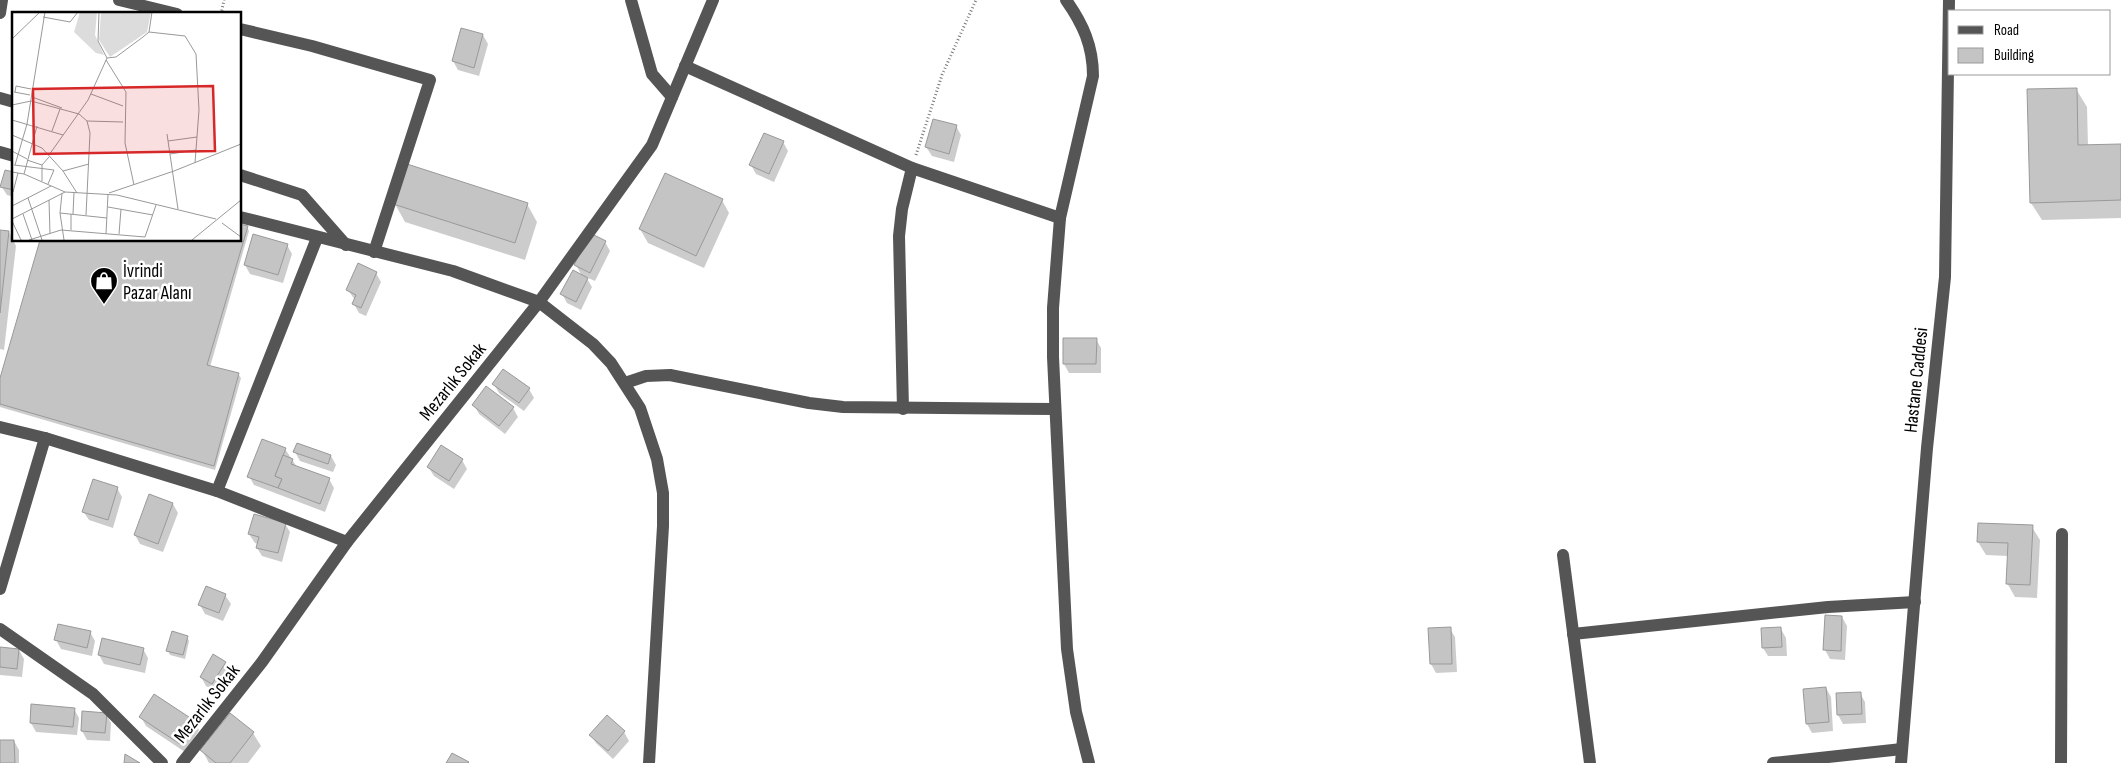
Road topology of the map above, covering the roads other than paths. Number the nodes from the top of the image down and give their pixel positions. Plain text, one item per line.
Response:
1 (2, 0) edge
2 (119, 0) edge
3 (631, 0) edge
4 (713, 0) edge
5 (1066, 0) edge
6 (169, 12) edge
7 (0, 13) edge
8 (241, 29) edge
9 (685, 66) junction
10 (1948, 69) edge
11 (672, 98) junction
12 (912, 168) junction
13 (241, 175) edge
14 (241, 217) edge
15 (1060, 218) junction
16 (317, 238) junction
17 (346, 245) junction
18 (374, 252) junction
19 (539, 302) junction
20 (625, 383) junction
21 (903, 409) junction
22 (1055, 409) junction
23 (0, 427) edge
24 (45, 438) junction
25 (217, 491) junction
26 (2062, 534) dead end
27 (347, 542) junction
28 (1563, 555) dead end
29 (0, 589) edge
30 (1914, 602) junction
31 (0, 629) edge
32 (1573, 634) junction
33 (1902, 749) junction
34 (162, 763) edge
35 (182, 763) edge
36 (649, 763) edge
37 (1089, 763) edge
38 (1590, 763) edge
39 (1773, 763) edge
40 (1901, 763) edge
41 (2061, 763) edge

1 - 7 street
2 - 6 street
3 - 11 street
4 - 9 street, Mezarlık Sokak
5 - 15 street
8 - 18 street
9 - 11 street, Mezarlık Sokak
9 - 12 street
10 - 30 street, Hastane Caddesi
11 - 19 street, Mezarlık Sokak
12 - 15 street
12 - 21 street
13 - 17 street
14 - 16 street
15 - 22 street
16 - 17 street
16 - 25 street
17 - 18 street
18 - 19 street
19 - 20 street
19 - 27 street, Mezarlık Sokak
20 - 21 street
20 - 36 street
21 - 22 street
22 - 37 street
23 - 24 street
24 - 25 street
24 - 29 street
25 - 27 street
26 - 41 street
27 - 35 street, Mezarlık Sokak
28 - 32 street
30 - 32 street
30 - 33 street, Hastane Caddesi
31 - 34 street
32 - 38 street
33 - 39 street
33 - 40 street, Hastane Caddesi

